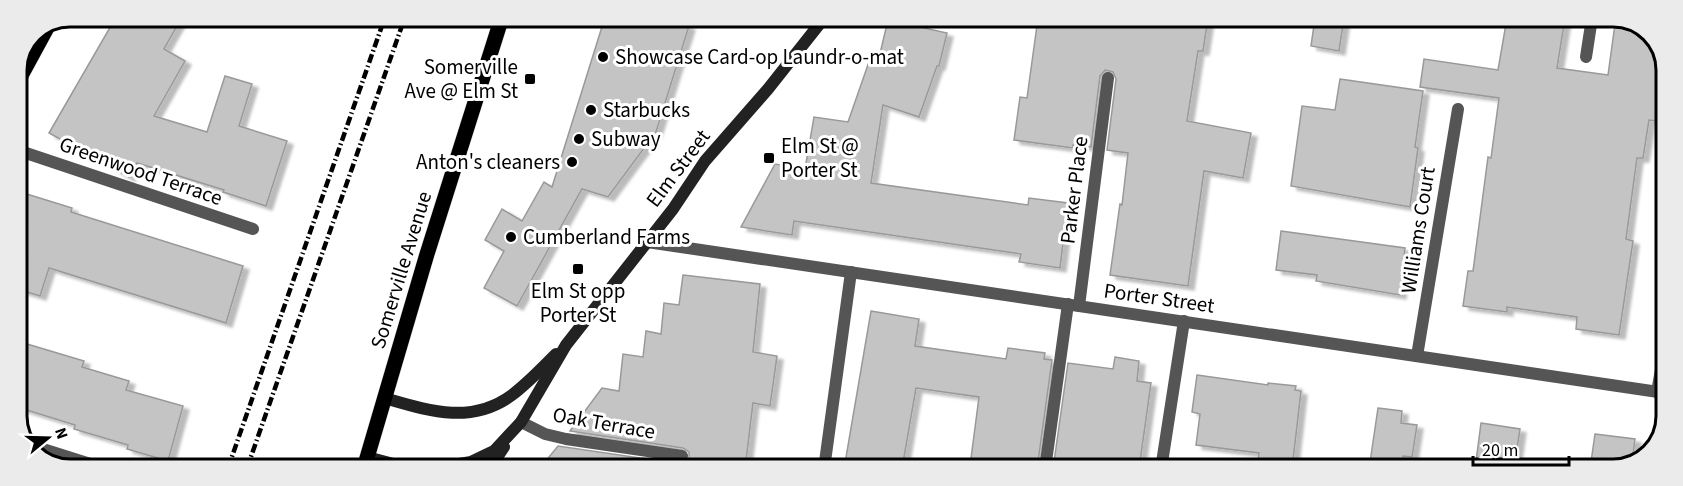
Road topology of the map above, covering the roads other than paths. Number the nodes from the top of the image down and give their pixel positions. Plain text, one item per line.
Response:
1 (499, 27) edge
2 (817, 27) edge
3 (1591, 27) edge
4 (40, 40) edge
5 (1586, 57) dead end
6 (28, 61) edge
7 (1108, 78) dead end
8 (1458, 109) dead end
9 (27, 153) edge
10 (253, 229) dead end
11 (647, 242) junction
12 (851, 272) junction
13 (1073, 305) junction
14 (1184, 321) junction
15 (566, 345) junction
16 (1417, 356) junction
17 (1656, 391) edge
18 (384, 398) junction
19 (521, 422) junction
20 (43, 449) edge
21 (682, 456) dead end
22 (74, 459) edge
23 (366, 459) edge
24 (477, 459) edge
25 (496, 459) edge
26 (825, 459) edge
27 (1047, 459) edge
28 (1163, 459) edge

1 - 18 main road, Somerville Avenue
2 - 11 main road, Elm Street
3 - 5 street
4 - 6 main road
7 - 13 street, Parker Place
8 - 16 street, Williams Court
9 - 10 street, Greenwood Terrace
11 - 12 street, Porter Street
11 - 15 main road, Elm Street
12 - 13 street, Porter Street
12 - 26 street
13 - 14 street, Porter Street
13 - 27 street, Parker Place
14 - 16 street, Porter Street
14 - 28 street
15 - 18 main road, Elm Street
15 - 19 main road, Elm Street
16 - 17 street, Porter Street
18 - 23 main road, Somerville Avenue
19 - 21 street, Oak Terrace
19 - 24 main road, Elm Street
19 - 25 main road
20 - 22 street

